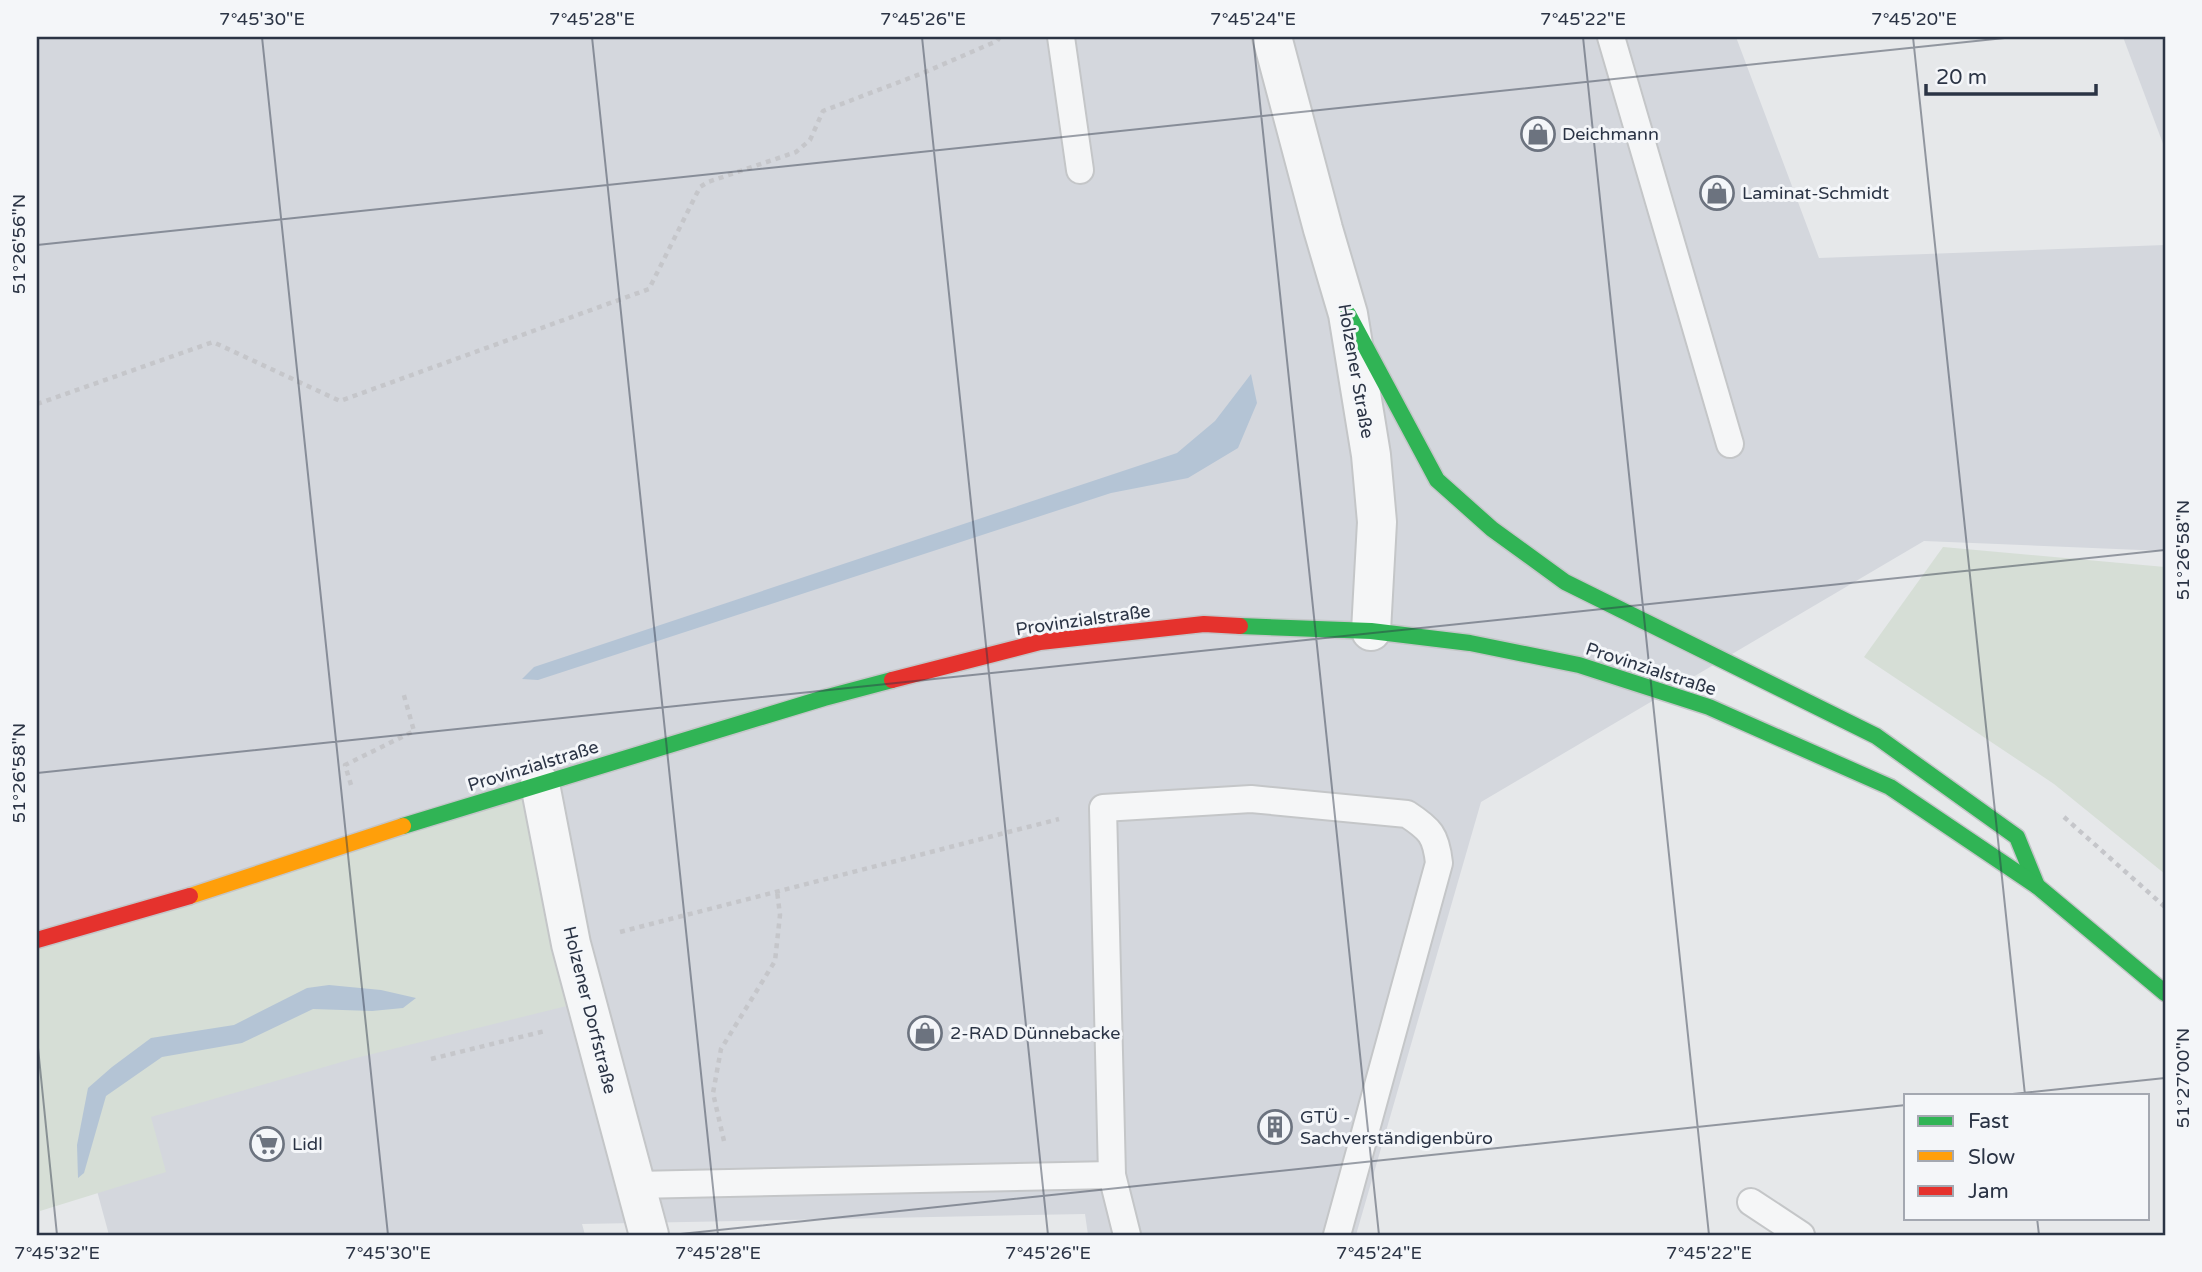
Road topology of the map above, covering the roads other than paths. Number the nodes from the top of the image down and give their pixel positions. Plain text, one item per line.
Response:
1 (1061, 37) edge
2 (1272, 37) edge
3 (1611, 37) edge
4 (1080, 170) dead end
5 (1348, 314) junction
6 (1730, 444) dead end
7 (1371, 631) junction
8 (540, 784) junction
9 (2037, 886) junction
10 (37, 940) edge
11 (2165, 993) edge
12 (1112, 1175) junction
13 (635, 1185) junction
14 (1751, 1202) dead end
15 (649, 1235) edge
16 (1127, 1235) edge
17 (1337, 1235) edge
18 (1801, 1235) edge

1 - 4 lane
2 - 5 street, Holzener Straße
3 - 6 lane
5 - 7 street, Holzener Straße
5 - 9 main road, Provinzialstraße
7 - 8 main road, Provinzialstraße
7 - 9 main road, Provinzialstraße
8 - 10 main road, Provinzialstraße
8 - 13 street, Holzener Dorfstraße
9 - 11 main road, Provinzialstraße
12 - 13 lane
12 - 16 lane
12 - 17 lane
13 - 15 street, Holzener Dorfstraße
14 - 18 lane

